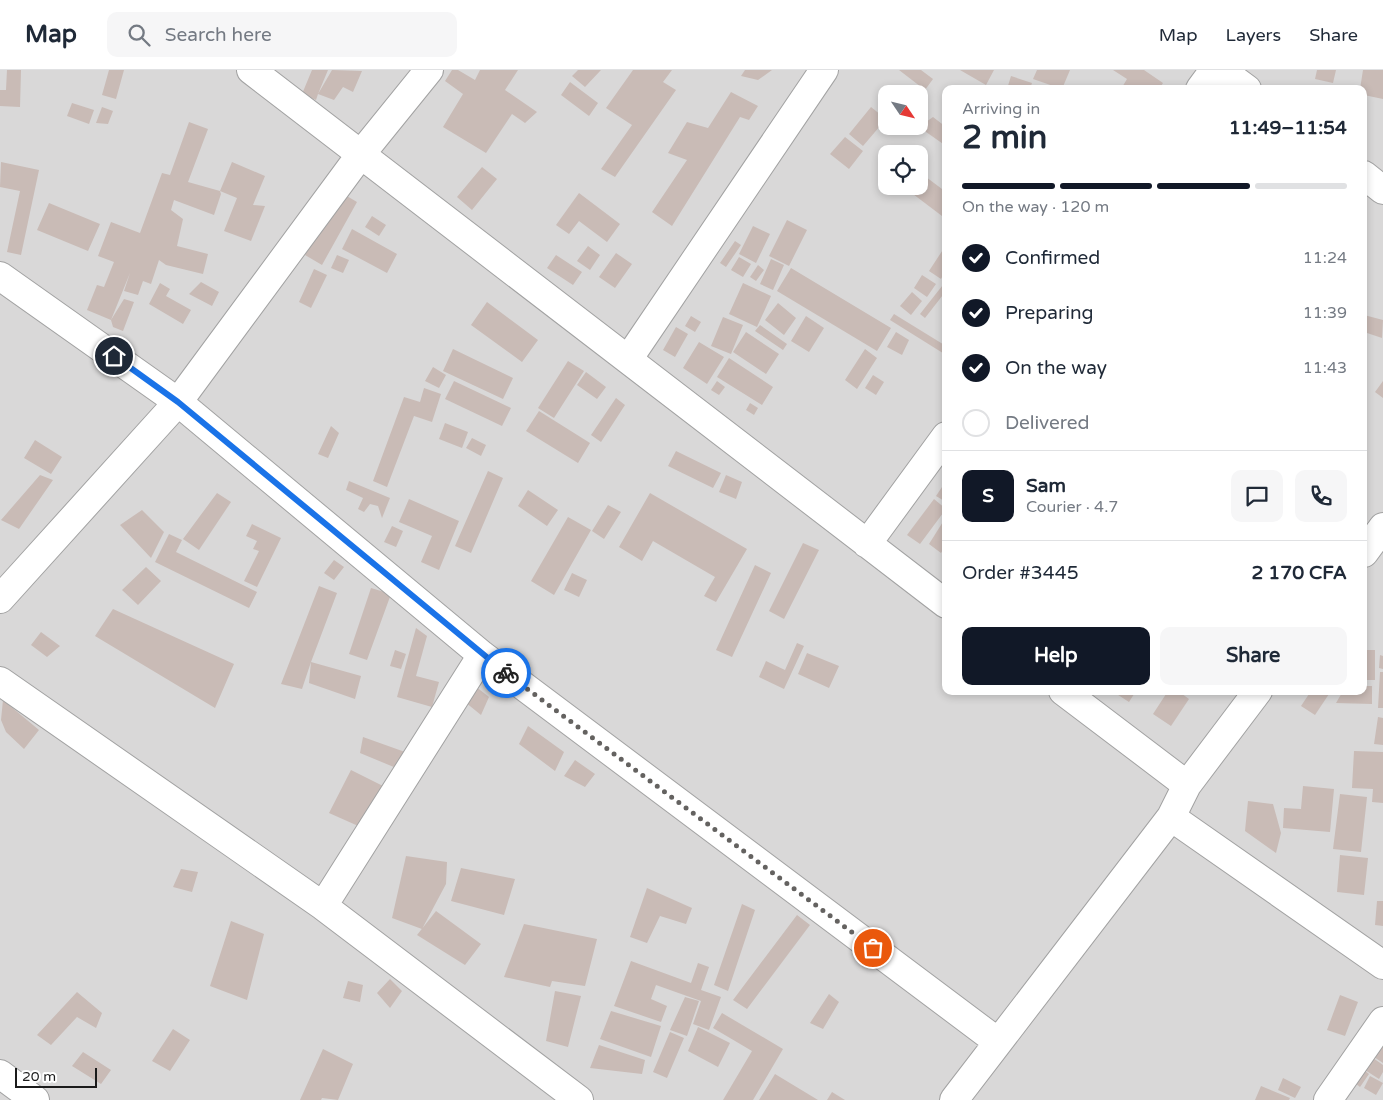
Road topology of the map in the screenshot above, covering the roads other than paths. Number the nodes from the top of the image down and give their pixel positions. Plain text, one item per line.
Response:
1 (251, 70) edge
2 (429, 70) edge
3 (824, 70) edge
4 (1214, 70) edge
5 (1221, 70) edge
6 (1203, 85) edge
7 (1241, 85) edge
8 (361, 154) junction
9 (1367, 177) edge
10 (1383, 190) edge
11 (0, 276) edge
12 (629, 358) junction
13 (178, 402) junction
14 (942, 441) edge
15 (1383, 528) edge
16 (867, 544) junction
17 (1367, 549) edge
18 (0, 598) edge
19 (942, 601) edge
20 (482, 655) junction
21 (0, 681) edge
22 (1067, 695) edge
23 (1255, 695) edge
24 (1187, 785) junction
25 (1171, 817) junction
26 (323, 906) junction
27 (1383, 965) edge
28 (1383, 1021) edge
29 (998, 1042) junction
30 (0, 1074) edge
31 (25, 1098) edge
32 (579, 1100) edge
33 (954, 1100) edge
34 (1328, 1100) edge

1 - 8 street
2 - 8 street
3 - 12 street
4 - 6 street
5 - 7 street
8 - 12 street
8 - 13 street
9 - 10 street
11 - 13 street
12 - 16 street
13 - 18 street
13 - 20 street
14 - 16 street
15 - 17 street
16 - 19 street
20 - 26 street
20 - 29 street
21 - 26 street
22 - 24 street
23 - 24 street
24 - 25 street
25 - 27 street
25 - 29 street
26 - 32 street
28 - 34 street
29 - 33 street
30 - 31 street

